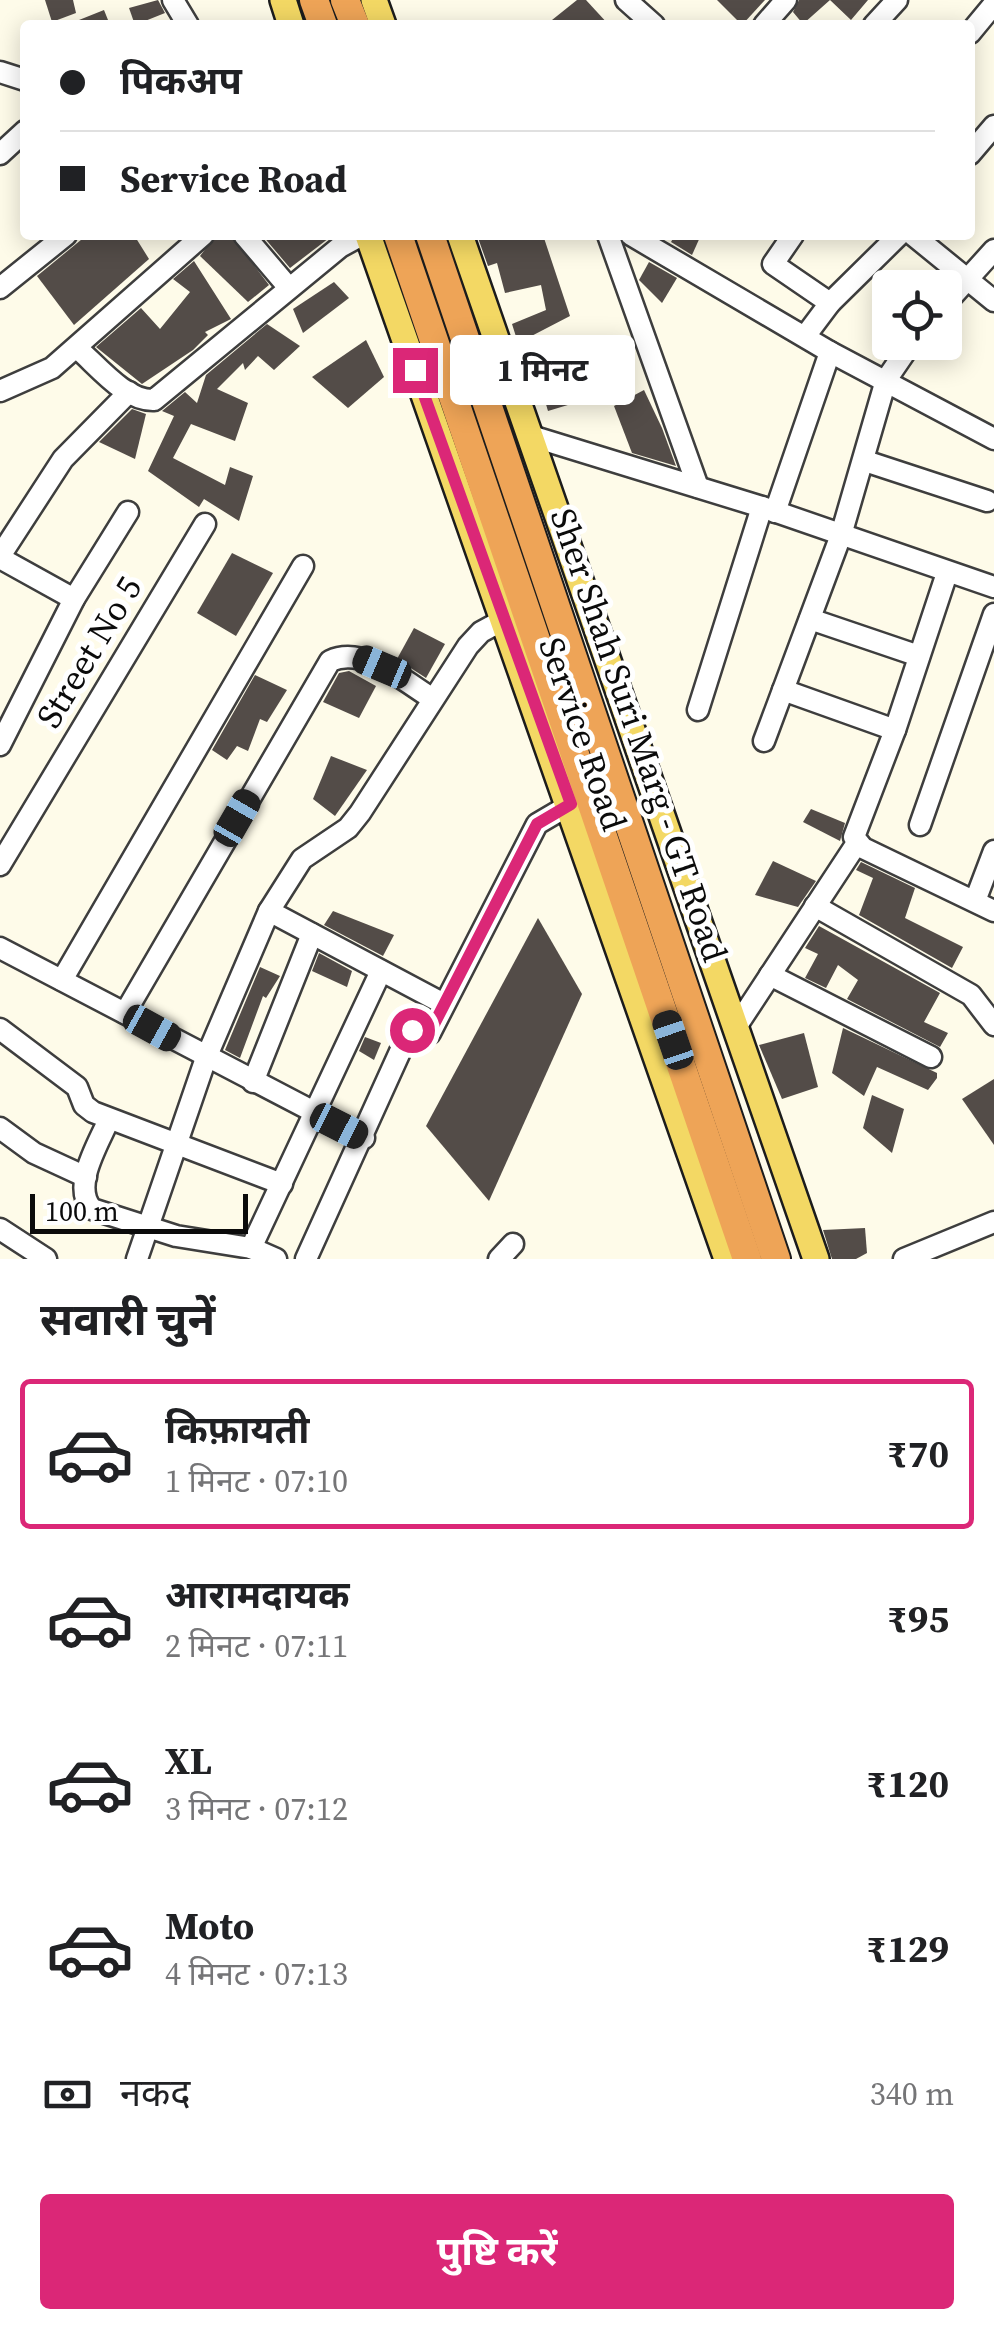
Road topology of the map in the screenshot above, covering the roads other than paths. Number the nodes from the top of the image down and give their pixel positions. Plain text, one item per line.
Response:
1 (626, 0) edge
2 (786, 0) edge
3 (896, 0) edge
4 (994, 4) edge
5 (648, 20) edge
6 (768, 20) edge
7 (878, 20) edge
8 (975, 26) edge
9 (994, 126) edge
10 (20, 136) edge
11 (975, 148) edge
12 (0, 154) edge
13 (60, 240) edge
14 (197, 240) edge
15 (248, 240) edge
16 (355, 240) edge
17 (367, 240) edge
18 (400, 240) edge
19 (432, 240) edge
20 (462, 240) edge
21 (610, 240) edge
22 (640, 240) edge
23 (790, 240) edge
24 (894, 240) edge
25 (919, 240) edge
26 (994, 250) edge
27 (967, 281) junction
28 (962, 286) edge
29 (0, 288) edge
30 (289, 288) junction
31 (994, 302) edge
32 (830, 304) junction
33 (806, 335) junction
34 (77, 348) junction
35 (830, 352) junction
36 (443, 360) junction
37 (900, 360) edge
38 (415, 370) junction
39 (886, 380) junction
40 (0, 392) edge
41 (128, 392) junction
42 (532, 436) junction
43 (994, 439) edge
44 (865, 461) junction
45 (698, 487) junction
46 (986, 500) dead end
47 (768, 510) junction
48 (128, 512) dead end
49 (205, 524) dead end
50 (841, 534) junction
51 (0, 557) edge
52 (303, 566) dead end
53 (947, 573) junction
54 (994, 588) edge
55 (74, 599) junction
56 (994, 614) edge
57 (810, 618) junction
58 (505, 619) junction
59 (919, 656) junction
60 (783, 690) junction
61 (433, 699) junction
62 (698, 710) dead end
63 (895, 730) junction
64 (764, 741) dead end
65 (0, 745) edge
66 (571, 804) junction
67 (920, 825) dead end
68 (857, 843) junction
69 (994, 850) edge
70 (0, 866) edge
71 (815, 906) junction
72 (984, 906) edge
73 (270, 912) junction
74 (312, 934) junction
75 (0, 948) edge
76 (381, 970) junction
77 (770, 975) junction
78 (62, 980) junction
79 (444, 1004) junction
80 (125, 1013) junction
81 (738, 1024) junction
82 (994, 1025) edge
83 (0, 1029) edge
84 (931, 1057) dead end
85 (206, 1058) junction
86 (253, 1082) junction
87 (314, 1113) junction
88 (110, 1118) junction
89 (0, 1128) edge
90 (364, 1138) junction
91 (174, 1142) junction
92 (86, 1177) junction
93 (282, 1184) junction
94 (994, 1222) edge
95 (147, 1226) junction
96 (0, 1229) edge
97 (251, 1248) junction
98 (46, 1259) edge
99 (136, 1259) edge
100 (276, 1259) edge
101 (306, 1259) edge
102 (727, 1259) edge
103 (747, 1259) edge
104 (776, 1259) edge
105 (816, 1259) edge
106 (904, 1259) edge

1 - 5 street
2 - 6 street
3 - 7 street
4 - 8 street
9 - 11 street
10 - 12 street
13 - 29 street
14 - 34 street
15 - 30 street
16 - 30 street
17 - 38 main road, Service Road
18 - 36 highway, Sher Shah Suri Marg - GT Road
19 - 104 highway, Sher Shah Suri Marg - GT Road
20 - 42 main road, Service Road
21 - 45 street
22 - 33 street
23 - 32 street
24 - 32 street
25 - 27 street
26 - 27 street
27 - 28 street
27 - 31 street
30 - 41 street
32 - 33 street
33 - 35 street
34 - 40 street
34 - 41 street
35 - 39 street
35 - 47 street
36 - 38 highway
36 - 103 highway, Sher Shah Suri Marg - GT Road
37 - 39 street
38 - 58 main road, Service Road
39 - 43 street
39 - 44 street
41 - 51 street
42 - 45 street
42 - 81 main road, Service Road
44 - 46 street
44 - 50 street
45 - 47 street
47 - 50 street
47 - 62 street
48 - 55 street
49 - 70 street, Street No 5
50 - 53 street
50 - 57 street
51 - 55 street
52 - 78 street
53 - 54 street
53 - 59 street
55 - 65 street
56 - 67 street
57 - 59 street
57 - 60 street
58 - 61 street
58 - 66 main road, Service Road
59 - 63 street
60 - 63 street
60 - 64 street
61 - 73 street
61 - 80 street
63 - 68 street
66 - 79 street
66 - 102 main road, Service Road
68 - 71 street
68 - 72 street
69 - 72 street
71 - 77 street
71 - 82 street
73 - 74 street
73 - 85 street
74 - 76 street
74 - 86 street
75 - 78 street
76 - 79 street
76 - 87 street
77 - 81 street
77 - 84 street
78 - 80 street
79 - 90 street
80 - 85 street
81 - 105 main road, Service Road
83 - 88 street
85 - 86 street
85 - 91 street
86 - 87 street
87 - 90 street
87 - 93 street
88 - 91 street
88 - 92 street
89 - 92 street
90 - 101 street
91 - 93 street
91 - 95 street
92 - 95 street
93 - 97 street
94 - 106 street
95 - 97 street
95 - 99 street
96 - 98 street
97 - 100 street

